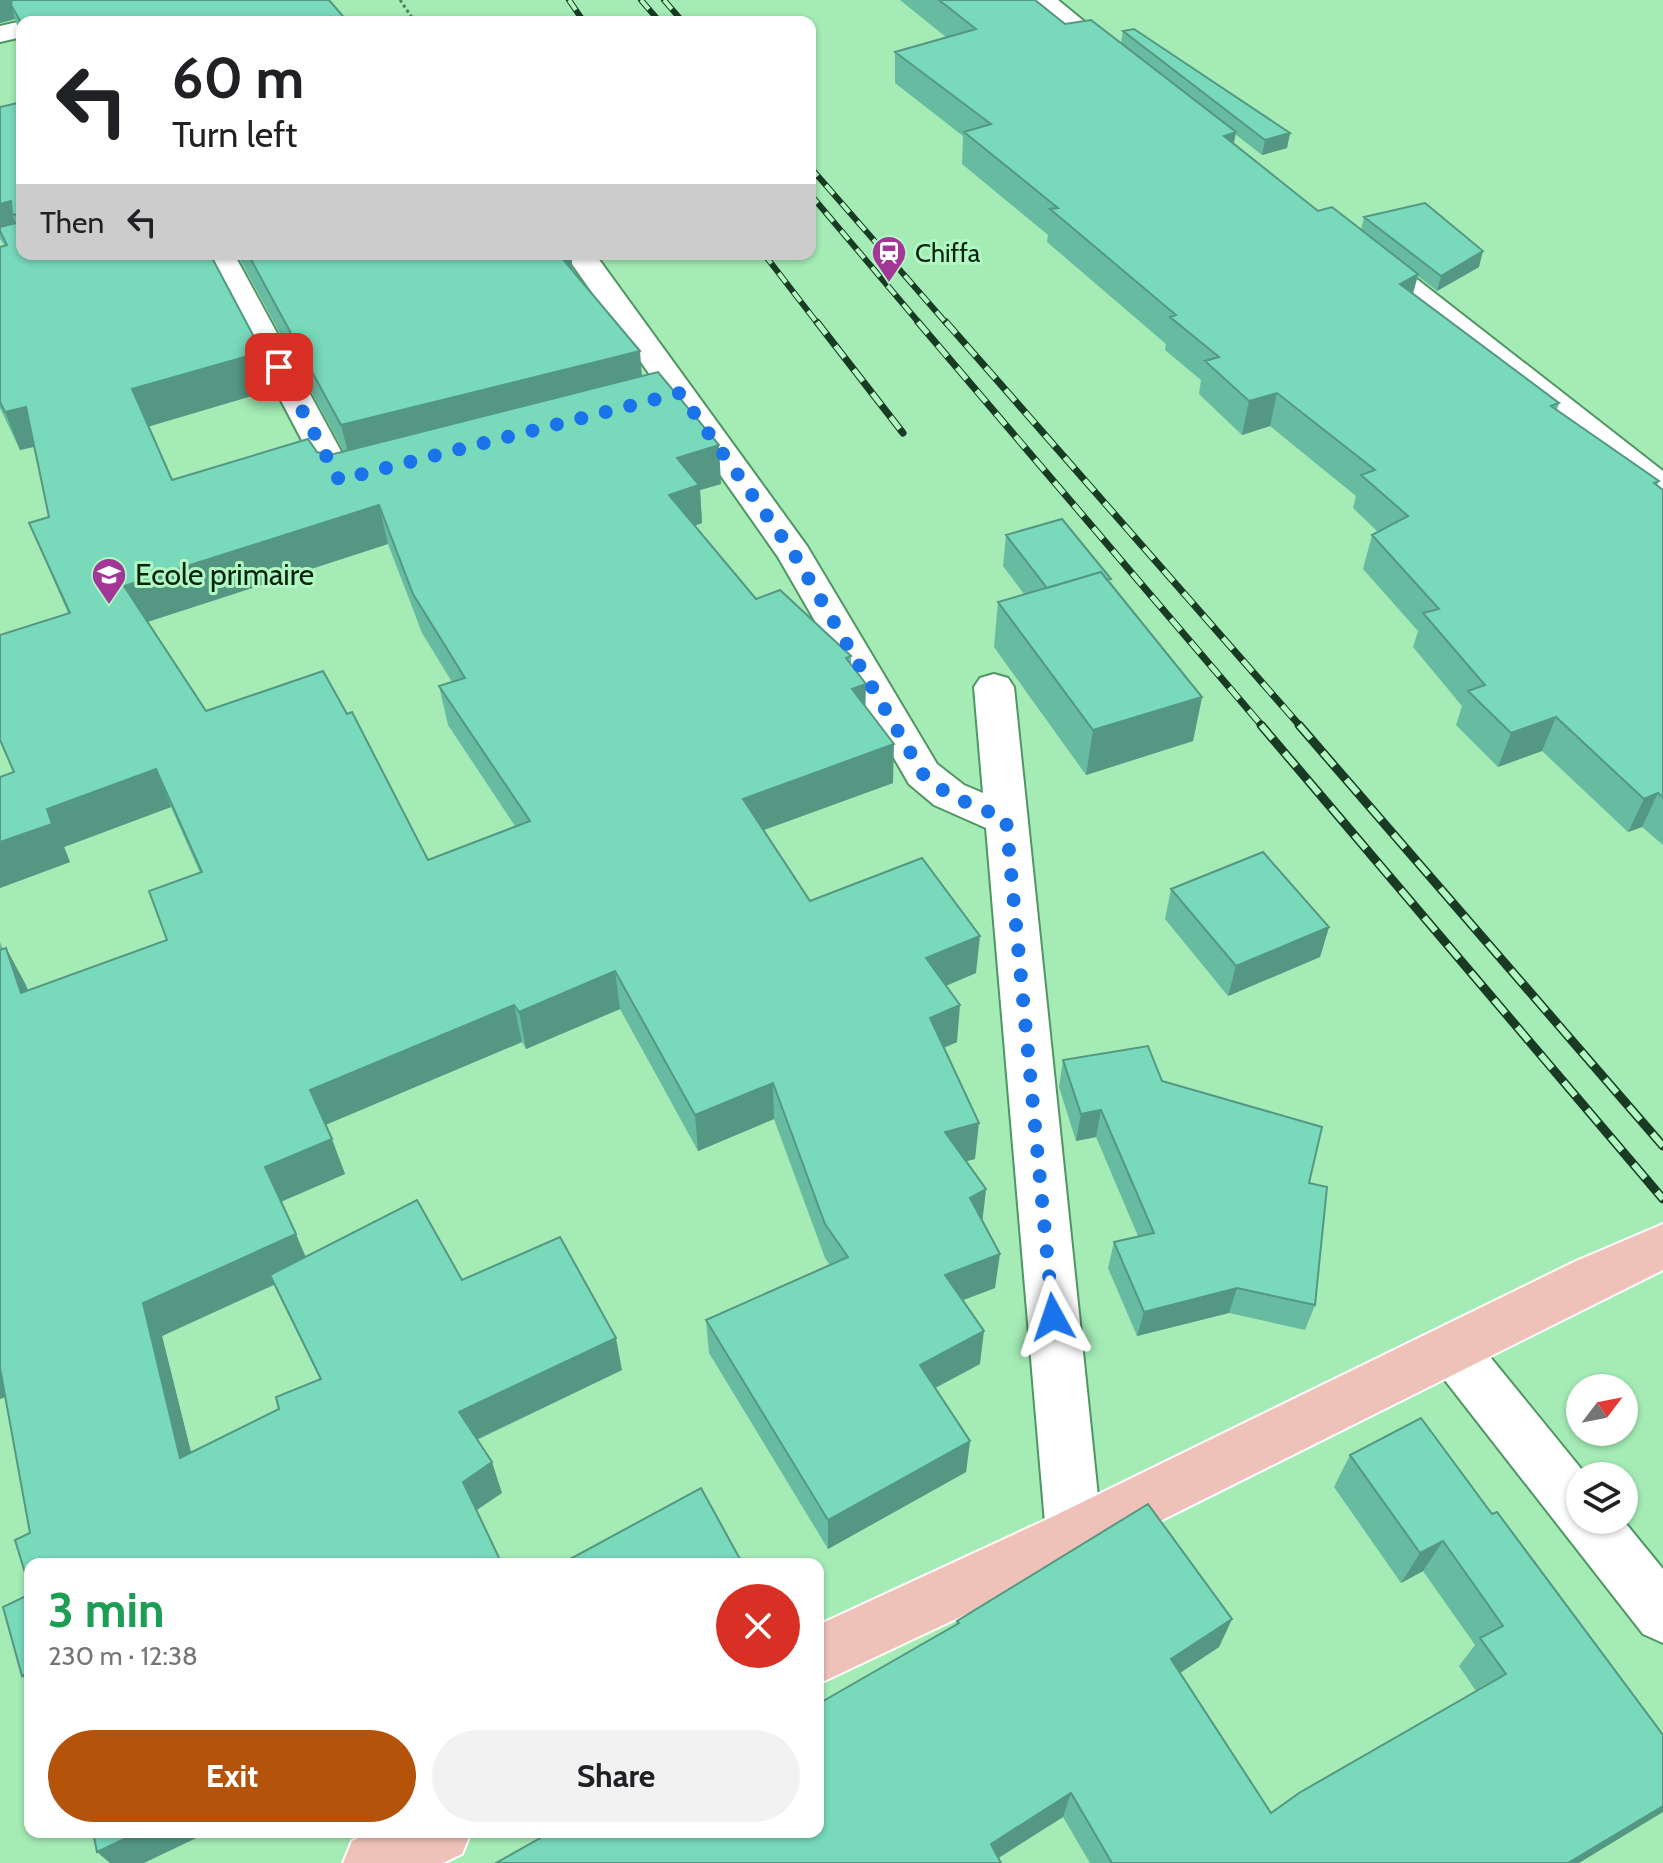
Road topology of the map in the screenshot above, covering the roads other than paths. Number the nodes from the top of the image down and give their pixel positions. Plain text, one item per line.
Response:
1 (1042, 0) edge
2 (1142, 78) edge
3 (1340, 234) edge
4 (222, 260) edge
5 (584, 260) edge
6 (401, 464) edge
7 (1663, 488) edge
8 (994, 687) dead end
9 (1006, 819) junction
10 (1663, 1246) edge
11 (1451, 1348) junction
12 (1566, 1492) edge
13 (1599, 1534) edge
14 (1074, 1535) junction
15 (1663, 1614) edge
16 (824, 1652) edge
17 (427, 1838) edge
18 (374, 1863) edge

1 - 2 street
3 - 7 street
4 - 6 street
5 - 9 street
8 - 9 street
9 - 14 street
10 - 11 main road
11 - 12 street
11 - 14 main road
13 - 15 street
14 - 16 main road
17 - 18 main road

